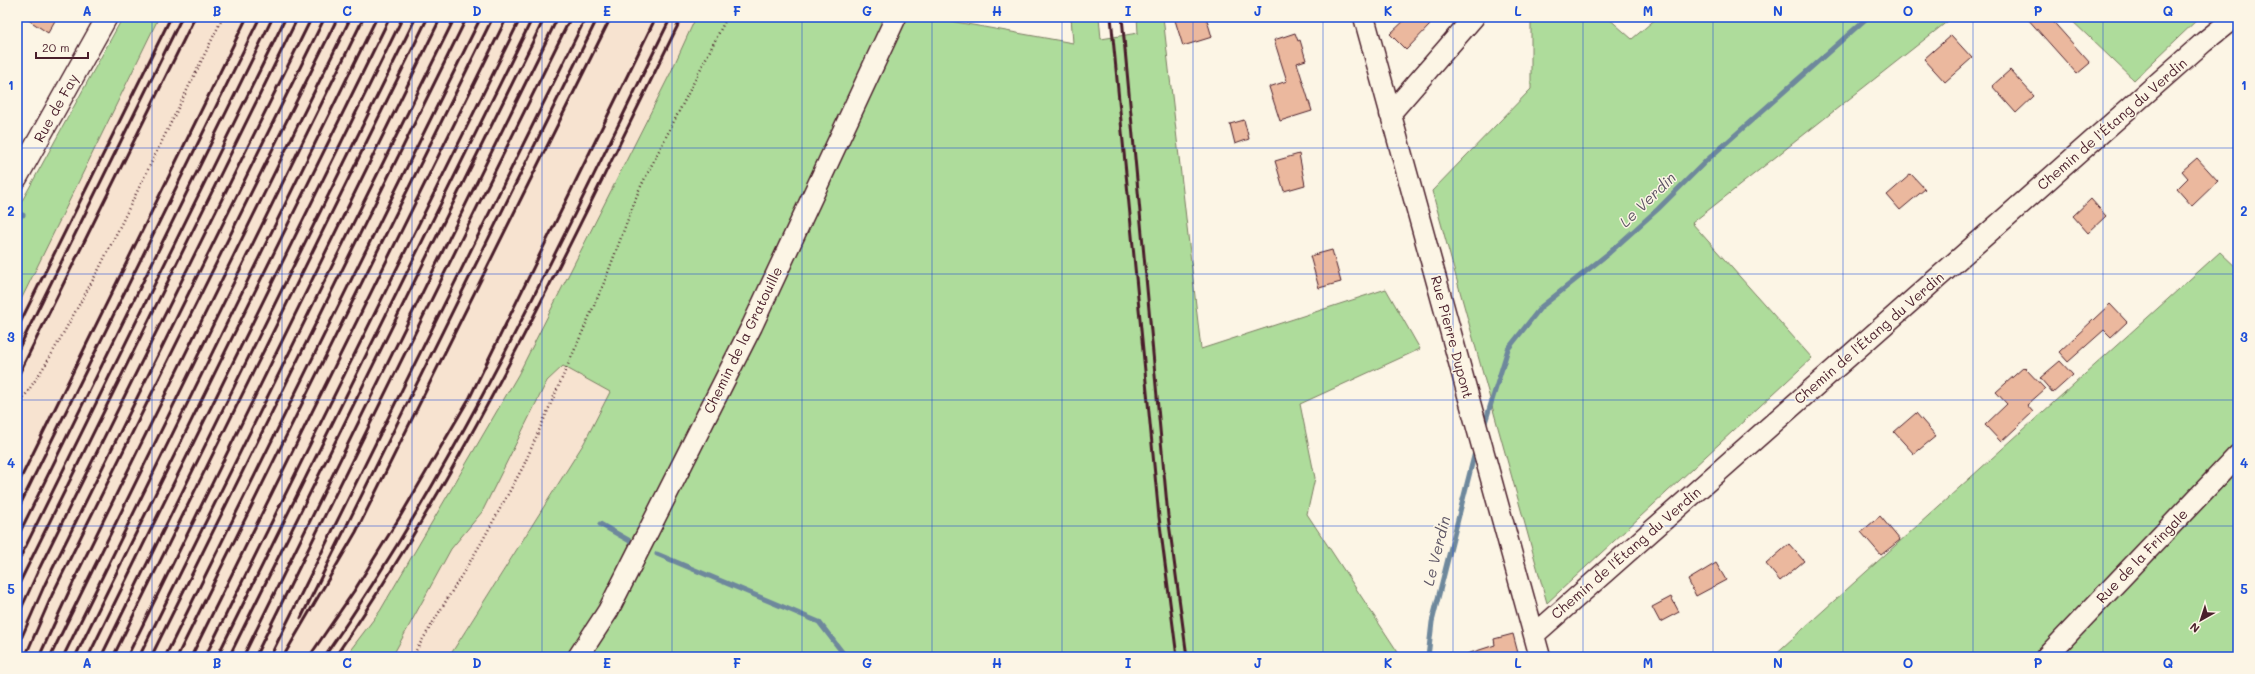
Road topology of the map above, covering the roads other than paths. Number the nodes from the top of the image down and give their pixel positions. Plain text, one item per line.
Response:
1 (107, 17) edge
2 (896, 17) edge
3 (1364, 17) edge
4 (1474, 17) edge
5 (2226, 17) edge
6 (2235, 17) edge
7 (2204, 42) junction
8 (1390, 114) junction
9 (17, 178) edge
10 (2238, 455) edge
11 (1534, 635) junction
12 (578, 657) edge
13 (1540, 657) edge
14 (2046, 657) edge

1 - 9 street, Rue de Fay
2 - 12 street, Chemin de la Gratouille
3 - 8 street, Rue Pierre Dupont
4 - 8 street
5 - 7 street, Chemin de l'Étang du Verdin
6 - 7 street, Chemin de l'Étang du Verdin
7 - 11 street, Chemin de l'Étang du Verdin
8 - 11 street, Rue Pierre Dupont
10 - 14 street, Rue de la Fringale
11 - 13 street, Rue Pierre Dupont

